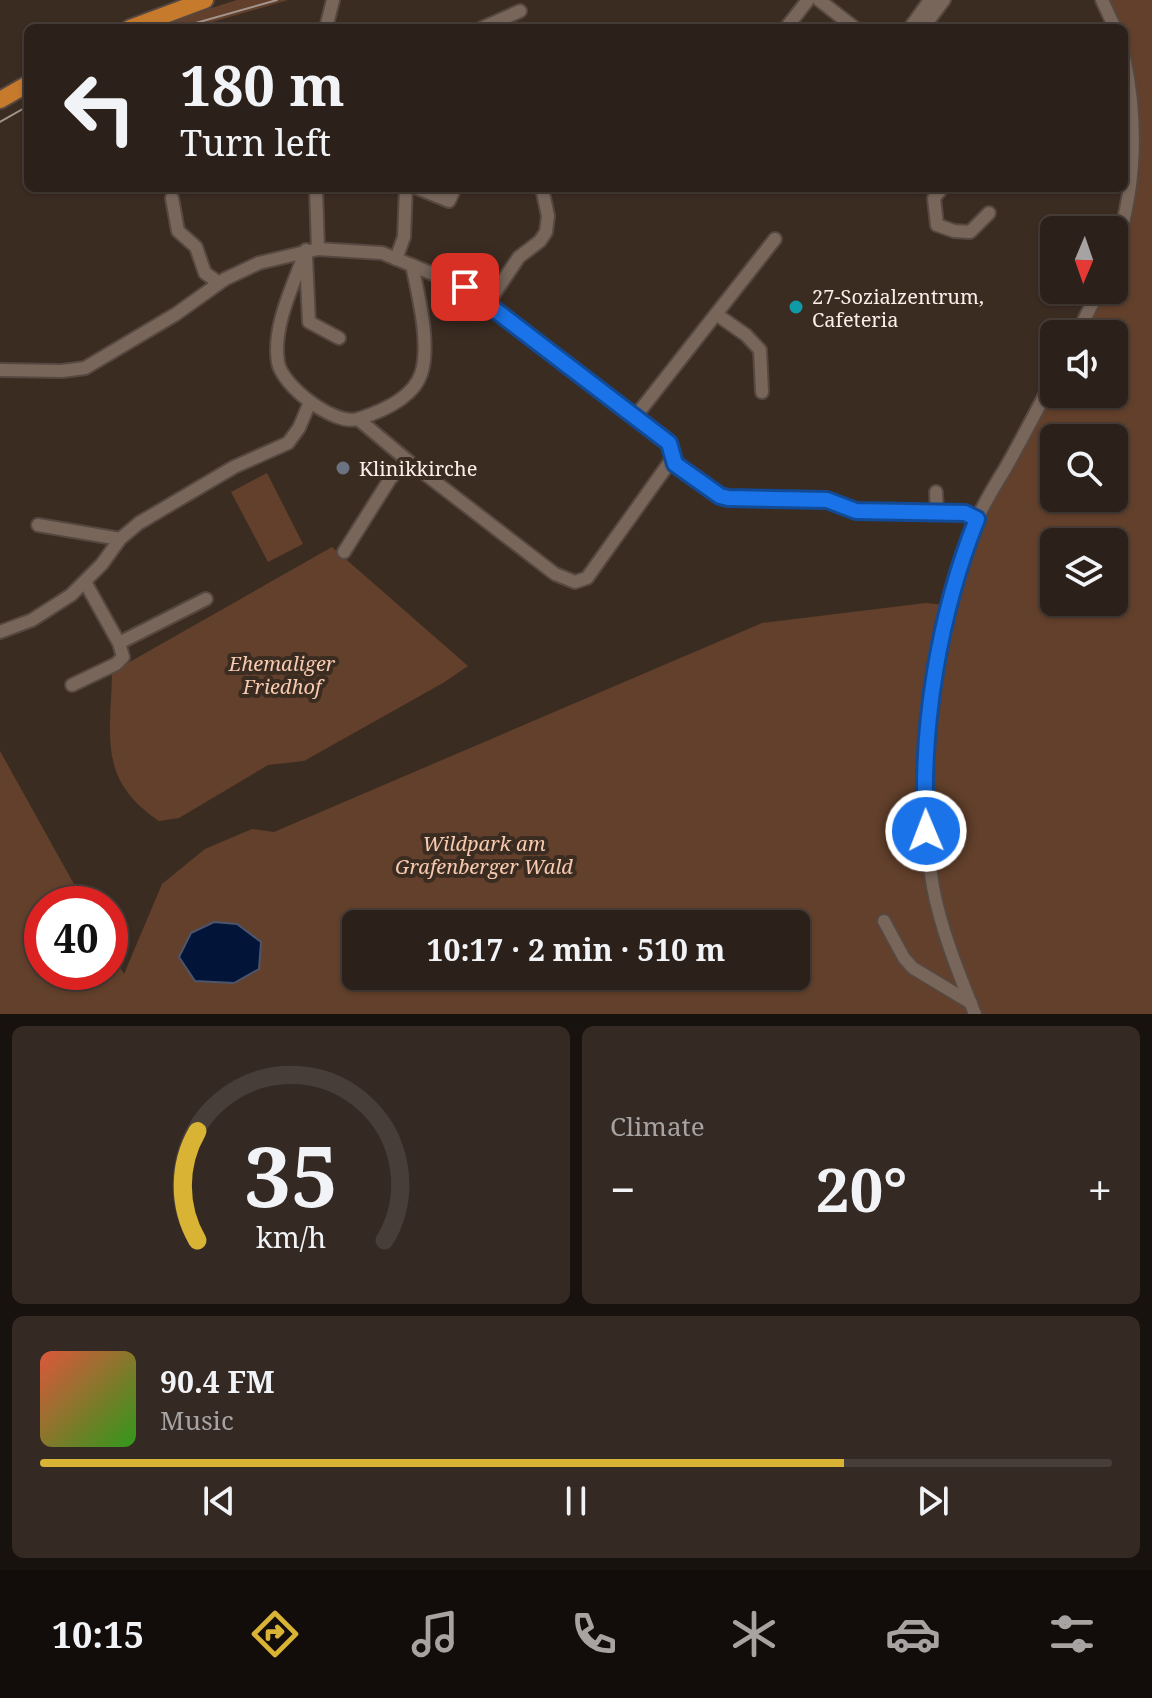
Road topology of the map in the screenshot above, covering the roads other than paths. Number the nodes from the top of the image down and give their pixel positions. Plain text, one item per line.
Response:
1 (205, 0) edge
2 (333, 0) edge
3 (808, 0) edge
4 (819, 0) edge
5 (930, 0) edge
6 (944, 0) edge
7 (1102, 0) edge
8 (520, 11) dead end
9 (141, 24) edge
10 (327, 24) edge
11 (491, 24) edge
12 (789, 24) edge
13 (850, 24) edge
14 (913, 24) edge
15 (926, 24) edge
16 (1113, 24) edge
17 (1128, 79) edge
18 (24, 86) edge
19 (0, 100) edge
20 (1128, 187) edge
21 (316, 192) edge
22 (406, 192) edge
23 (427, 192) edge
24 (453, 192) edge
25 (543, 192) edge
26 (939, 192) edge
27 (1127, 192) edge
28 (172, 198) dead end
29 (989, 213) dead end
30 (1124, 216) edge
31 (775, 239) dead end
32 (312, 249) junction
33 (396, 259) junction
34 (412, 265) junction
35 (219, 283) junction
36 (488, 303) junction
37 (716, 314) junction
38 (339, 338) dead end
39 (0, 370) edge
40 (762, 392) dead end
41 (310, 402) junction
42 (1040, 404) edge
43 (635, 417) junction
44 (358, 419) junction
45 (672, 459) junction
46 (407, 460) junction
47 (936, 492) dead end
48 (937, 512) junction
49 (977, 519) junction
50 (38, 525) dead end
51 (120, 539) junction
52 (344, 552) dead end
53 (85, 582) junction
54 (206, 599) dead end
55 (0, 632) edge
56 (119, 643) junction
57 (72, 685) dead end
58 (884, 921) dead end
59 (973, 1009) edge

1 - 9 main road
2 - 10 street
3 - 12 street
4 - 13 street
5 - 14 street
6 - 15 street
7 - 16 street
8 - 11 street
17 - 20 street
18 - 19 main road
21 - 32 street
22 - 33 street
23 - 24 street
25 - 36 street
26 - 29 street
27 - 30 street
28 - 35 street
31 - 37 street
32 - 33 street
32 - 35 street
32 - 38 street
32 - 41 street
33 - 34 street
34 - 36 street
34 - 44 street
35 - 39 street
36 - 43 street
37 - 40 street
37 - 43 street
41 - 44 street
41 - 51 street
42 - 49 street
43 - 45 street
44 - 46 street
45 - 46 street
45 - 48 street
46 - 52 street
47 - 48 street
48 - 49 street
49 - 59 street
50 - 51 street
51 - 53 street
53 - 55 street
53 - 56 street
54 - 56 street
56 - 57 street
58 - 59 street

